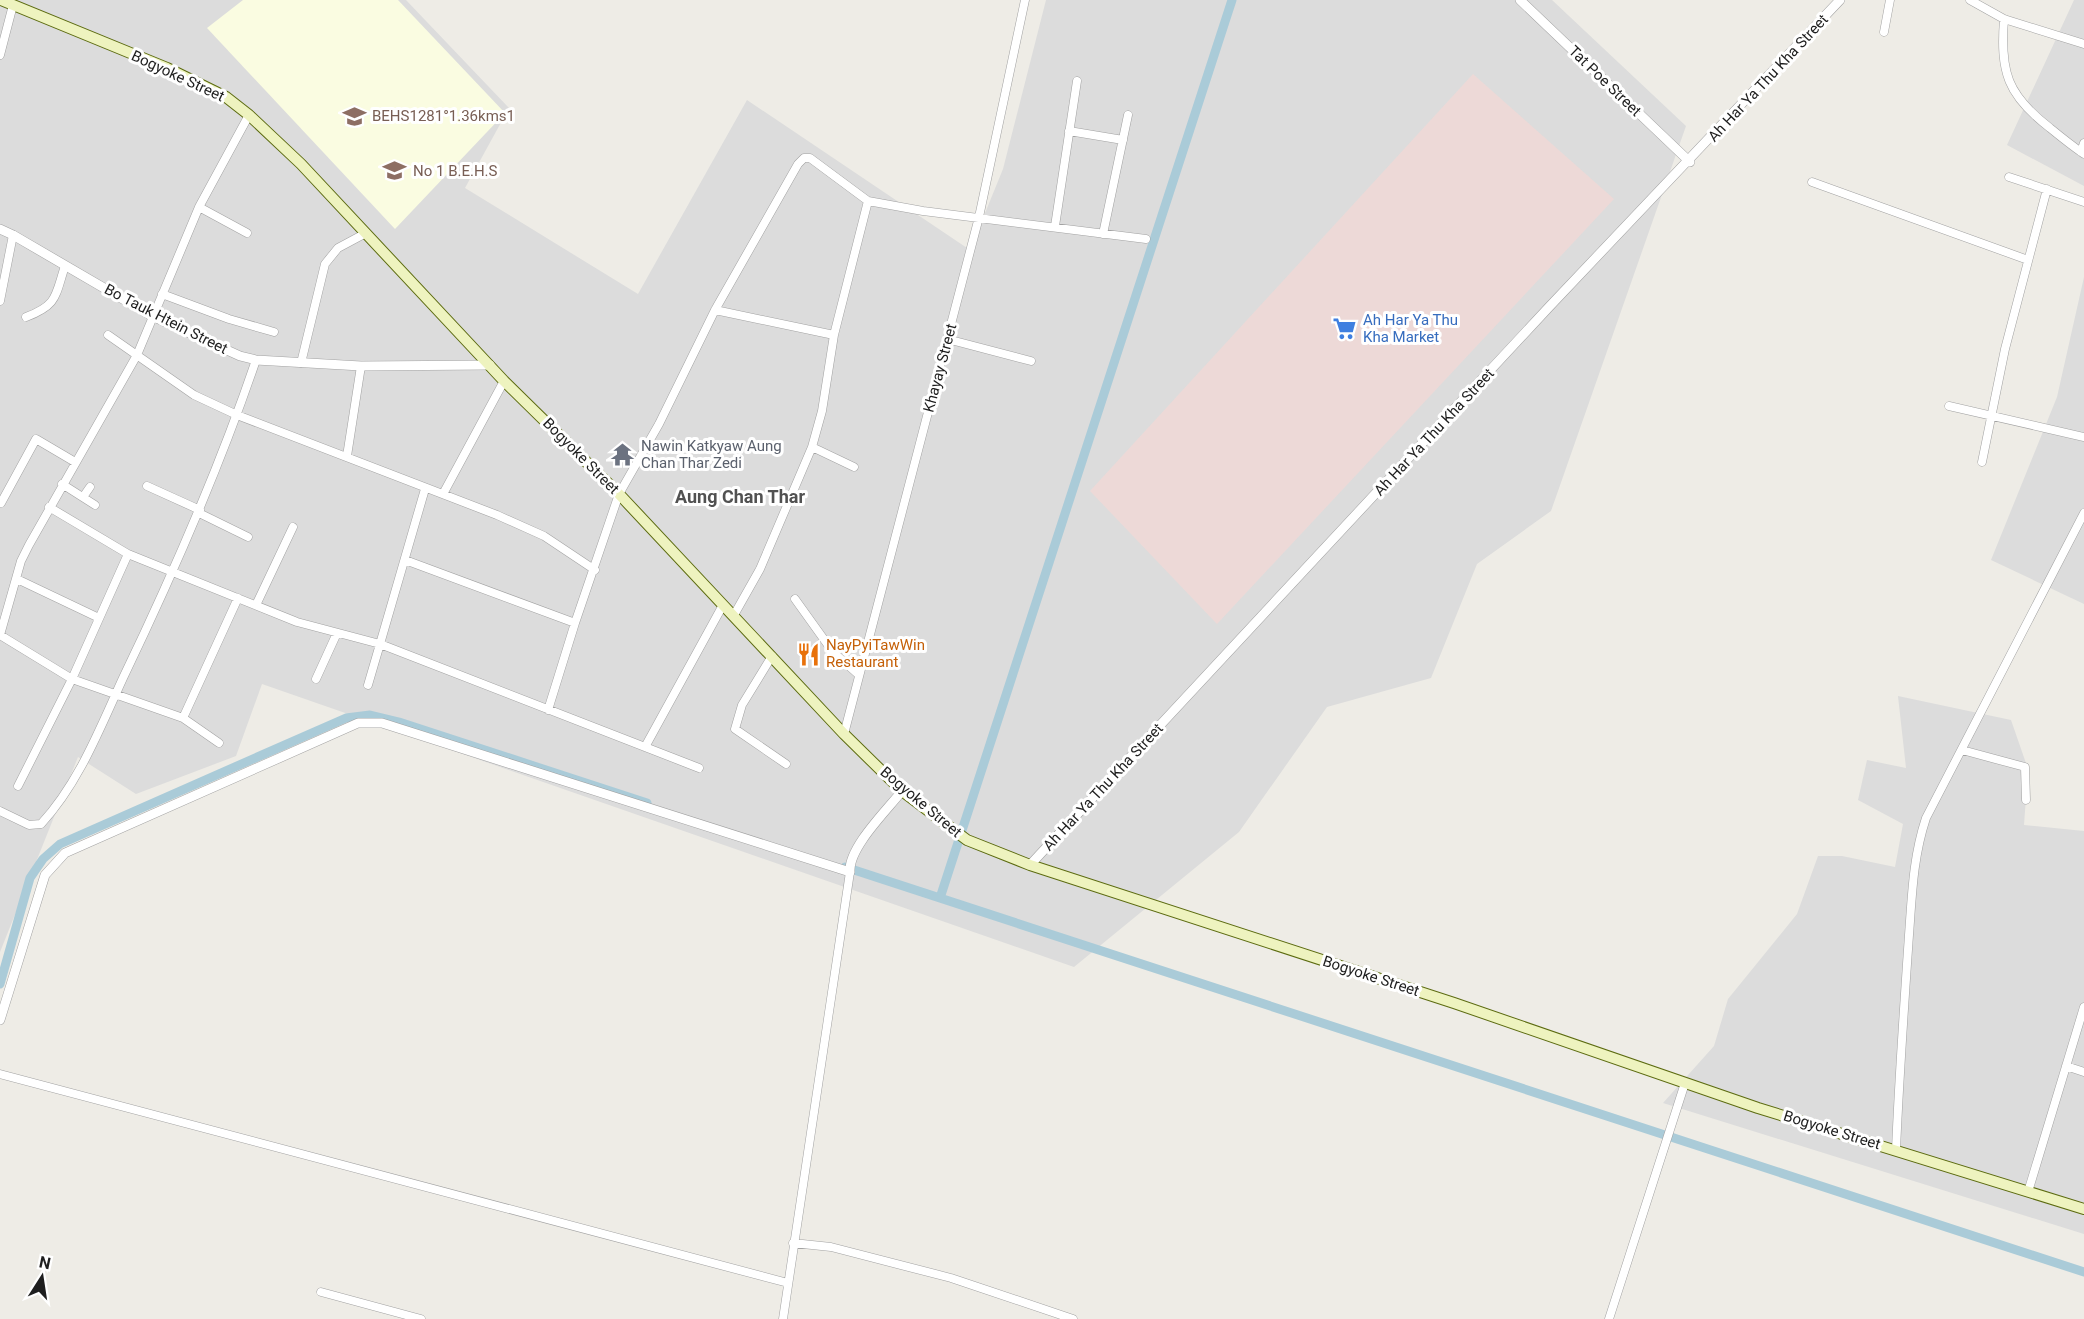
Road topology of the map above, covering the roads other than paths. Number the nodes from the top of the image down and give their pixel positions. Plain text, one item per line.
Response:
1 (1, 0) edge
2 (1025, 0) edge
3 (1520, 0) edge
4 (1840, 0) edge
5 (1890, 0) edge
6 (1970, 0) edge
7 (13, 5) junction
8 (2004, 19) junction
9 (1884, 32) dead end
10 (2084, 44) edge
11 (0, 55) edge
12 (1077, 81) dead end
13 (249, 115) junction
14 (1128, 115) dead end
15 (1069, 131) junction
16 (1123, 140) junction
17 (2084, 143) edge
18 (2083, 153) edge
19 (1690, 162) junction
20 (2009, 177) dead end
21 (1812, 182) dead end
22 (2048, 189) junction
23 (868, 201) junction
24 (2084, 202) edge
25 (199, 207) junction
26 (979, 217) junction
27 (1055, 226) junction
28 (0, 229) edge
29 (247, 233) dead end
30 (366, 233) junction
31 (1102, 234) junction
32 (13, 235) junction
33 (1146, 239) dead end
34 (2028, 260) junction
35 (65, 266) junction
36 (162, 294) junction
37 (0, 301) edge
38 (715, 310) junction
39 (152, 316) junction
40 (26, 317) dead end
41 (274, 332) dead end
42 (108, 335) dead end
43 (834, 335) junction
44 (947, 339) junction
45 (137, 355) junction
46 (256, 360) junction
47 (1031, 361) dead end
48 (301, 363) junction
49 (490, 365) junction
50 (361, 366) junction
51 (504, 381) junction
52 (1949, 406) dead end
53 (237, 415) junction
54 (1992, 415) junction
55 (2084, 436) edge
56 (812, 447) junction
57 (347, 456) junction
58 (75, 462) junction
59 (1982, 462) dead end
60 (854, 467) dead end
61 (62, 484) junction
62 (147, 486) dead end
63 (90, 487) dead end
64 (425, 489) junction
65 (443, 494) junction
66 (619, 494) junction
67 (83, 497) junction
68 (1, 503) edge
69 (95, 505) dead end
70 (49, 507) junction
71 (199, 512) junction
72 (2084, 513) edge
73 (293, 526) dead end
74 (248, 537) dead end
75 (128, 554) junction
76 (405, 560) junction
77 (595, 570) junction
78 (174, 573) junction
79 (17, 579) junction
80 (238, 598) junction
81 (795, 599) dead end
82 (256, 605) junction
83 (723, 605) junction
84 (734, 615) junction
85 (99, 618) junction
86 (575, 623) junction
87 (336, 633) junction
88 (0, 635) edge
89 (380, 644) junction
90 (771, 656) junction
91 (859, 675) junction
92 (72, 679) junction
93 (316, 679) dead end
94 (368, 685) dead end
95 (116, 693) junction
96 (548, 710) junction
97 (183, 718) junction
98 (844, 734) junction
99 (219, 743) dead end
100 (645, 747) junction
101 (1962, 750) junction
102 (786, 764) dead end
103 (699, 768) dead end
104 (18, 786) dead end
105 (902, 790) junction
106 (2026, 800) dead end
107 (0, 812) edge
108 (1030, 865) junction
109 (850, 869) junction
110 (2084, 1007) edge
111 (0, 1020) edge
112 (2066, 1066) junction
113 (2084, 1072) edge
114 (0, 1074) edge
115 (1685, 1083) junction
116 (1896, 1150) junction
117 (2028, 1192) junction
118 (2084, 1209) edge
119 (793, 1243) junction
120 (788, 1283) junction
121 (321, 1292) dead end
122 (421, 1319) edge
123 (783, 1319) edge
124 (1073, 1319) edge
125 (1609, 1319) edge

1 - 7 main road, Bogyoke Street
2 - 26 street, Khayay Street
3 - 19 street, Tat Poe Street
4 - 19 street, Ah Har Ya Thu Kha Street
5 - 9 street
6 - 8 street
7 - 11 street
7 - 13 main road, Bogyoke Street
8 - 10 street
8 - 18 street
12 - 15 street
13 - 25 street
13 - 30 main road, Bogyoke Street
14 - 16 street
15 - 16 street
15 - 27 street
16 - 31 street
17 - 18 street
19 - 108 street, Ah Har Ya Thu Kha Street
20 - 22 street
21 - 34 street
22 - 24 street
22 - 34 street
23 - 26 street
23 - 38 street
23 - 43 street
25 - 29 street
25 - 36 street
26 - 27 street
26 - 44 street, Khayay Street
27 - 31 street
28 - 32 street, Bo Tauk Htein Street
30 - 48 street
30 - 49 main road, Bogyoke Street
31 - 33 street
32 - 35 street, Bo Tauk Htein Street
32 - 37 street
34 - 54 street
35 - 39 street, Bo Tauk Htein Street
35 - 40 street
36 - 39 street
36 - 41 street
38 - 43 street
38 - 66 street
39 - 45 street
39 - 46 street, Bo Tauk Htein Street
42 - 45 street
43 - 56 street
44 - 47 street
44 - 91 street, Khayay Street
45 - 53 street
45 - 58 street
46 - 48 street, Bo Tauk Htein Street
46 - 53 street
48 - 50 street, Bo Tauk Htein Street
49 - 50 street, Bo Tauk Htein Street
49 - 51 main road, Bogyoke Street
50 - 57 street
51 - 65 street
51 - 66 main road, Bogyoke Street
52 - 54 street
53 - 57 street
53 - 71 street
54 - 55 street
54 - 59 street
56 - 60 street
56 - 84 street
57 - 64 street
58 - 61 street
58 - 68 street
61 - 67 street
61 - 70 street
62 - 71 street
63 - 67 street
64 - 65 street
64 - 76 street
65 - 77 street
66 - 77 street
66 - 83 main road, Bogyoke Street
67 - 69 street
70 - 75 street
70 - 79 street
71 - 74 street
71 - 78 street
72 - 101 street
73 - 82 street
75 - 78 street
75 - 85 street
76 - 86 street
76 - 89 street
77 - 86 street
78 - 80 street
78 - 95 street
79 - 85 street
79 - 88 street
80 - 82 street
80 - 97 street
81 - 91 street
82 - 87 street
83 - 84 main road, Bogyoke Street
83 - 100 street
84 - 90 main road, Bogyoke Street
85 - 92 street
86 - 96 street
87 - 89 street
87 - 93 street
88 - 92 street
89 - 94 street
89 - 96 street
90 - 98 main road, Bogyoke Street
90 - 102 street
91 - 98 street, Khayay Street
92 - 95 street
92 - 104 street
95 - 97 street
95 - 107 street
96 - 100 street
97 - 99 street
98 - 105 main road, Bogyoke Street
100 - 103 street
101 - 106 street
101 - 116 street
105 - 108 main road, Bogyoke Street
105 - 109 street
108 - 115 main road, Bogyoke Street
109 - 111 street
109 - 119 street
110 - 112 street
112 - 113 street
112 - 117 street
114 - 120 street
115 - 116 main road, Bogyoke Street
115 - 125 street
116 - 117 main road, Bogyoke Street
117 - 118 main road, Bogyoke Street
119 - 120 street
119 - 124 street
120 - 123 street
121 - 122 street

